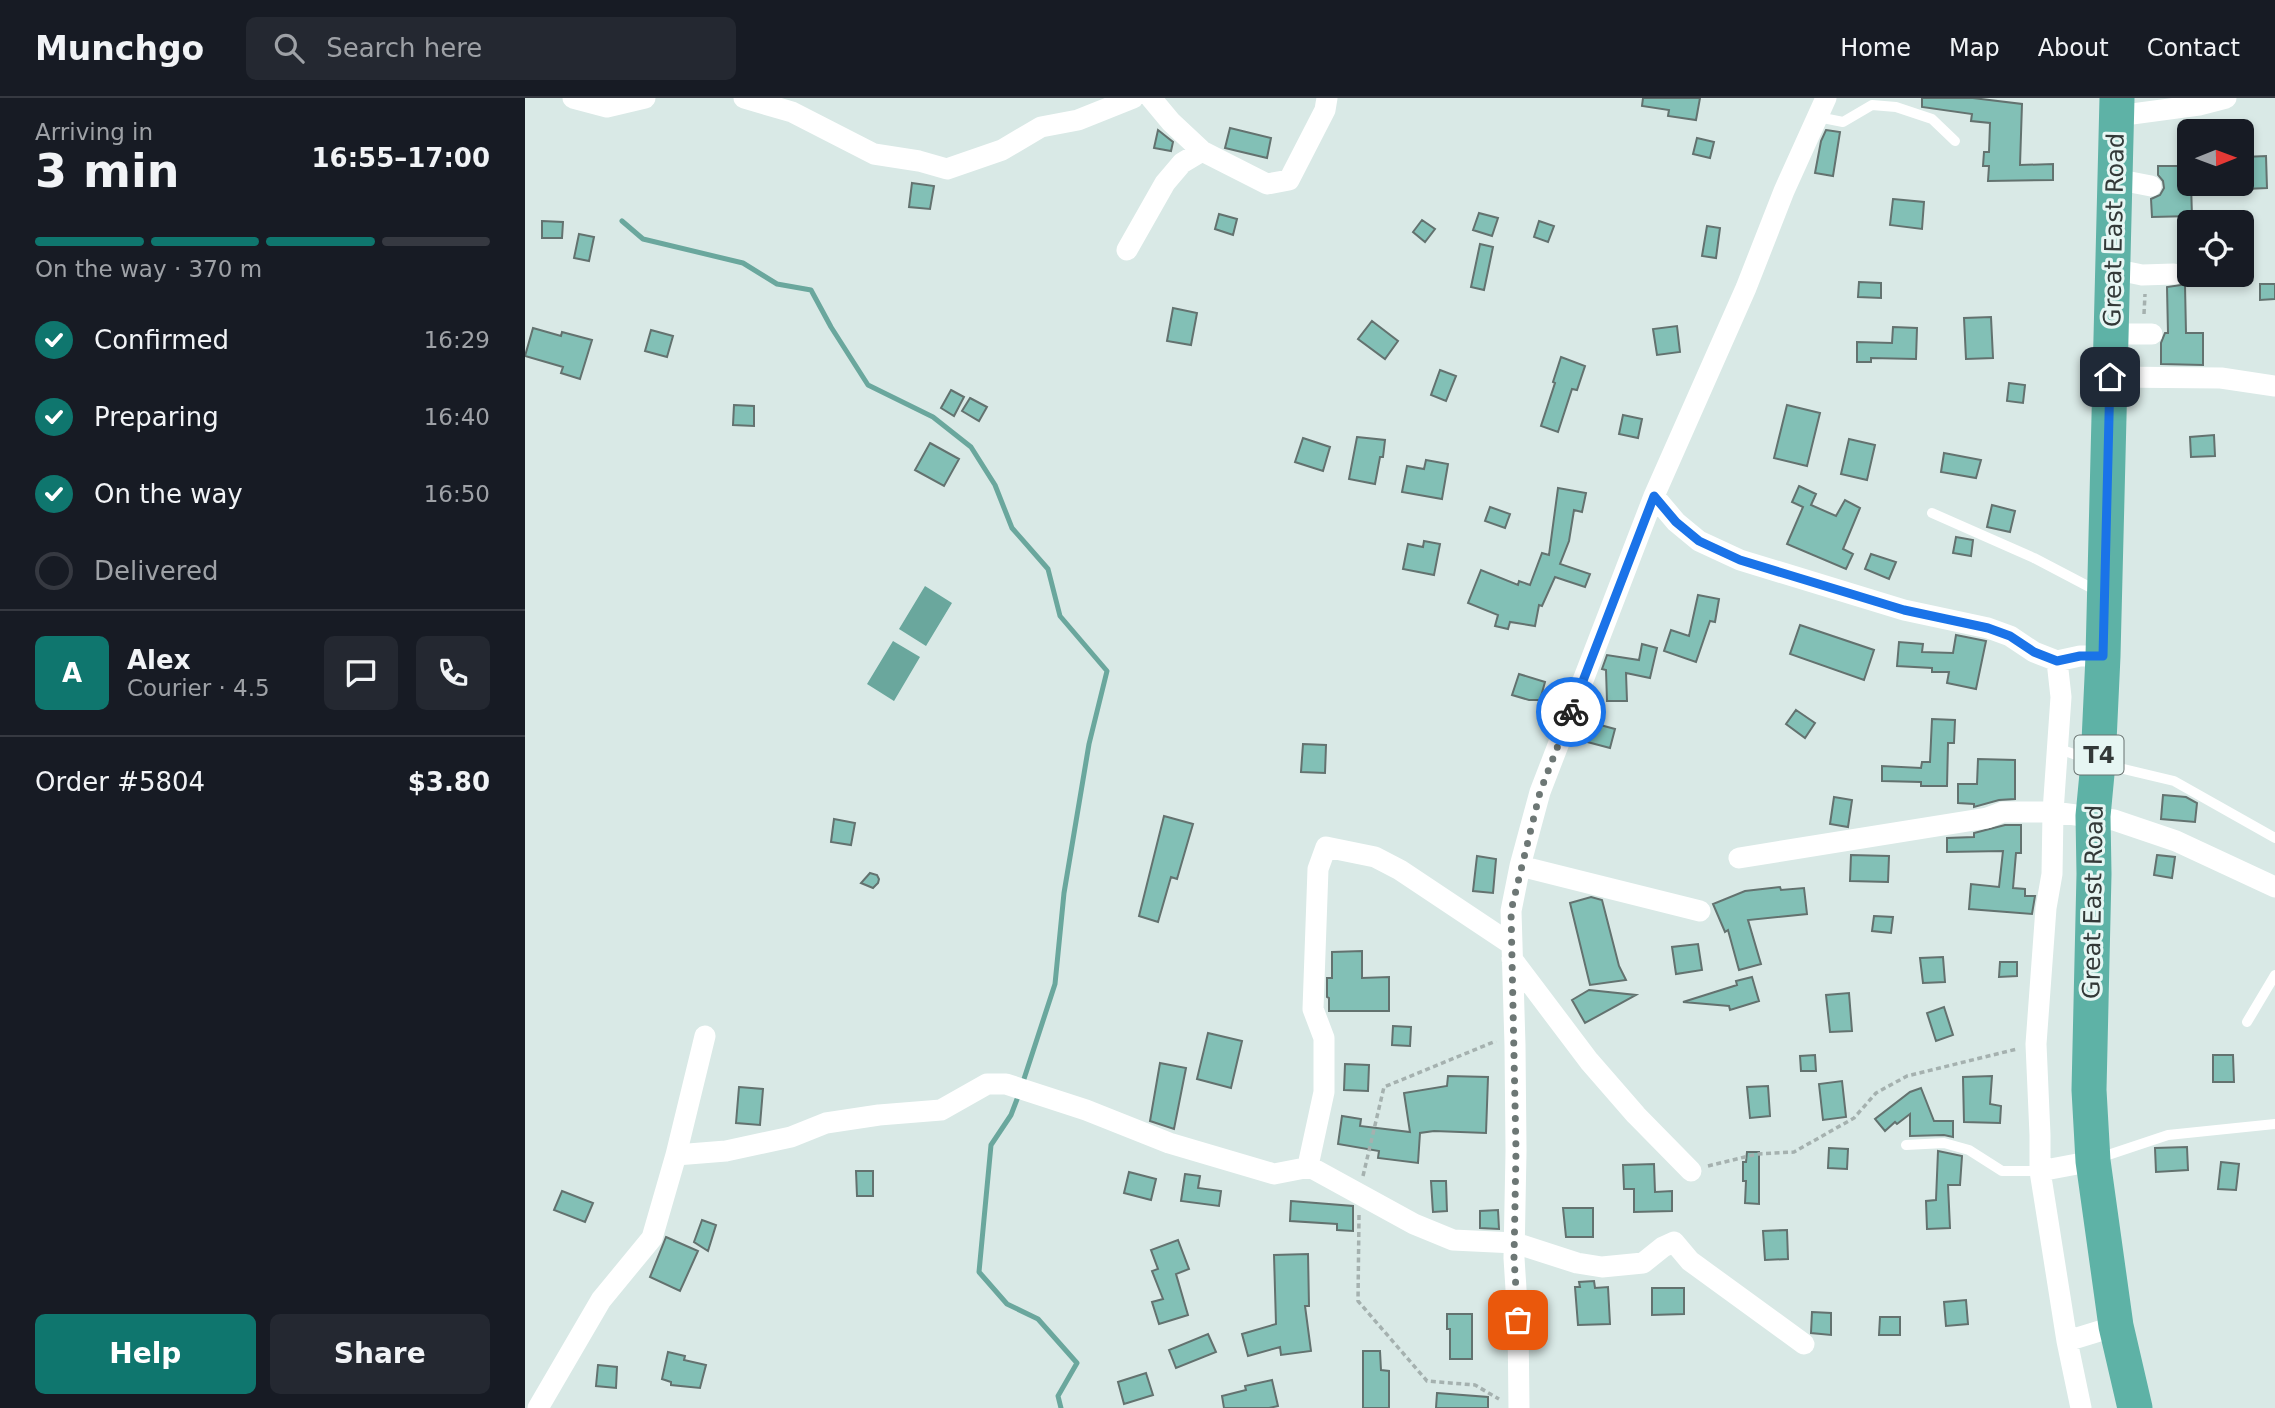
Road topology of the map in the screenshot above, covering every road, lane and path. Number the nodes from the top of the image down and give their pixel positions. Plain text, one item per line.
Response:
1 (573, 98) edge
2 (645, 98) edge
3 (744, 98) edge
4 (1133, 98) edge
5 (1151, 98) edge
6 (1327, 98) edge
7 (2226, 98) edge
8 (1822, 107) edge
9 (2117, 107) edge
10 (1955, 141) dead end
11 (1202, 150) junction
12 (2115, 179) junction
13 (2151, 186) dead end
14 (1127, 250) dead end
15 (2113, 269) junction
16 (2173, 274) dead end
17 (2146, 275) junction
18 (2136, 334) junction
19 (2110, 377) junction
20 (2275, 386) edge
21 (1654, 496) junction
22 (1932, 513) dead end
23 (2105, 596) junction
24 (2103, 656) junction
25 (2057, 661) junction
26 (2057, 748) junction
27 (2098, 762) junction
28 (2053, 813) junction
29 (2093, 816) junction
30 (2275, 838) edge
31 (1739, 858) dead end
32 (1520, 866) junction
33 (2275, 887) edge
34 (1700, 911) dead end
35 (1511, 952) junction
36 (2275, 975) edge
37 (2248, 1022) dead end
38 (1515, 1034) junction
39 (705, 1036) dead end
40 (2036, 1044) junction
41 (2275, 1124) edge
42 (1906, 1145) dead end
43 (676, 1155) junction
44 (2093, 1160) junction
45 (1310, 1167) junction
46 (1691, 1171) joint
47 (2040, 1171) junction
48 (1359, 1193) junction
49 (1515, 1243) junction
50 (2116, 1326) junction
51 (2067, 1341) junction
52 (1804, 1344) dead end
53 (1511, 1405) edge
54 (538, 1408) edge
55 (2081, 1408) edge
56 (2135, 1408) edge

1 - 2 street
3 - 4 street
5 - 11 street
6 - 11 street
7 - 9 street
8 - 10 lane
8 - 21 street
9 - 12 highway, Great East Road / T4
11 - 14 street
12 - 13 street
12 - 15 highway, Great East Road / T4
15 - 17 street
15 - 18 highway, Great East Road / T4
16 - 17 street
17 - 18 path
18 - 19 highway, Great East Road / T4
19 - 20 street
19 - 23 highway, Great East Road / T4
21 - 25 street
21 - 32 street
22 - 23 lane
23 - 24 highway, Great East Road / T4
24 - 25 street
24 - 27 highway, Great East Road / T4
25 - 26 street
26 - 27 lane
26 - 28 street
27 - 29 highway, Great East Road / T4
27 - 30 lane
28 - 29 street
28 - 31 street
28 - 40 street
29 - 33 street
29 - 44 highway, Great East Road / T4
32 - 34 street
32 - 35 street
35 - 38 street
35 - 45 street
35 - 46 street
36 - 37 lane
38 - 48 path
38 - 49 street
39 - 43 street
40 - 46 path
40 - 47 street
41 - 44 lane
42 - 47 lane
43 - 45 street
43 - 54 street
44 - 47 street
44 - 50 highway, Great East Road / T4
45 - 48 street
47 - 51 street
48 - 49 street
48 - 53 path
49 - 52 street
49 - 53 street
50 - 51 street
50 - 56 highway, Great East Road / T4
51 - 55 street

